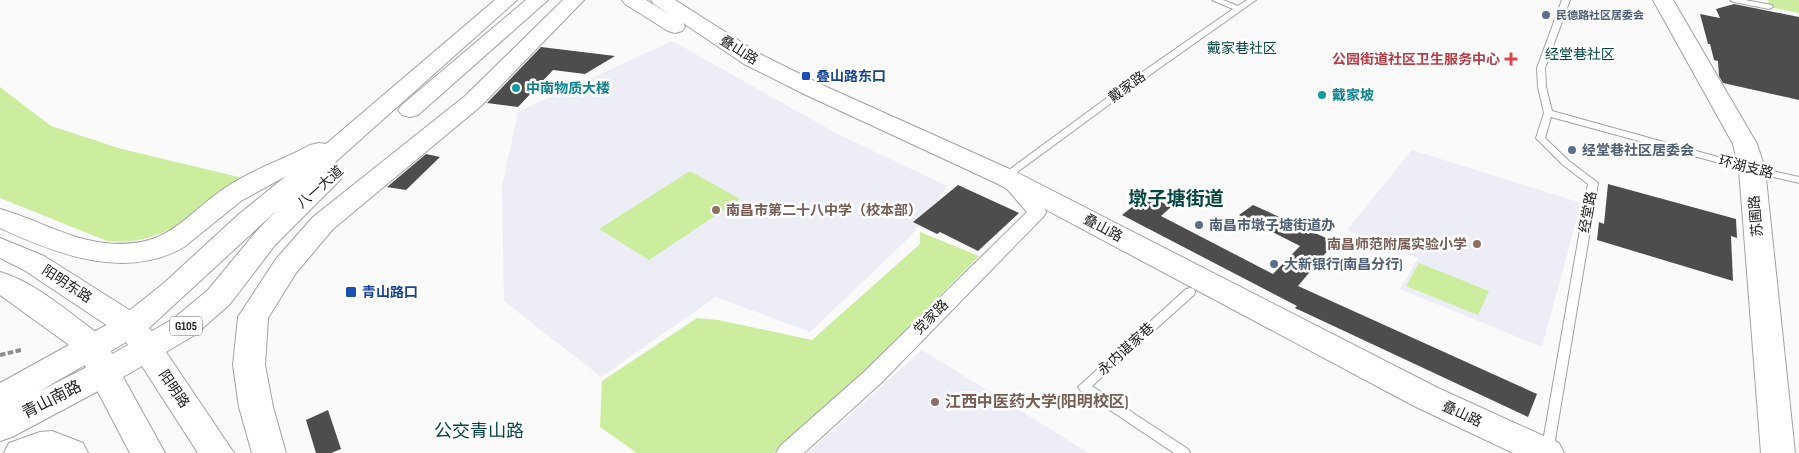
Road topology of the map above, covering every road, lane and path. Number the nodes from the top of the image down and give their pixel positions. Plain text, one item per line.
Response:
1 (496, 0) edge
2 (507, 0) edge
3 (538, 0) edge
4 (574, 0) edge
5 (632, 0) edge
6 (661, 0) edge
7 (1216, 0) edge
8 (1252, 0) edge
9 (1566, 0) edge
10 (1663, 0) edge
11 (1734, 0) edge
12 (1769, 7) dead end
13 (1239, 9) junction
14 (1548, 113) junction
15 (1752, 169) junction
16 (1005, 177) junction
17 (1799, 180) edge
18 (1037, 212) junction
19 (0, 218) edge
20 (0, 247) edge
21 (0, 282) edge
22 (1190, 292) junction
23 (139, 337) junction
24 (21, 350) dead end
25 (0, 355) edge
26 (99, 359) junction
27 (0, 398) edge
28 (0, 427) edge
29 (21, 453) edge
30 (71, 453) edge
31 (148, 453) edge
32 (217, 453) edge
33 (269, 453) edge
34 (788, 453) edge
35 (1184, 453) edge
36 (1509, 453) edge
37 (1547, 453) edge
38 (1778, 453) edge

1 - 19 main road
2 - 23 main road, 八一大道
3 - 23 main road, 八一大道 / G105
4 - 33 main road
5 - 18 main road, 叠山路
6 - 16 main road, 叠山路
7 - 13 lane
8 - 13 lane, 戴家路
9 - 14 lane
10 - 15 main road, 苏圃路
11 - 12 lane
13 - 16 lane, 戴家路
14 - 15 lane, 环湖支路
14 - 37 lane, 经堂路
15 - 17 lane, 环湖支路
15 - 38 main road, 苏圃路
16 - 18 street
16 - 37 main road, 叠山路
18 - 22 main road, 叠山路
18 - 34 street, 党家路
20 - 23 main road, 阳明东路
21 - 26 main road
22 - 35 lane, 永内谌家巷
22 - 36 main road, 叠山路
23 - 26 main road, 八一大道 / G105
23 - 32 main road, 阳明路
24 - 25 path
26 - 27 main road, 青山南路
26 - 28 main road, 青山南路
26 - 31 main road
29 - 30 main road

